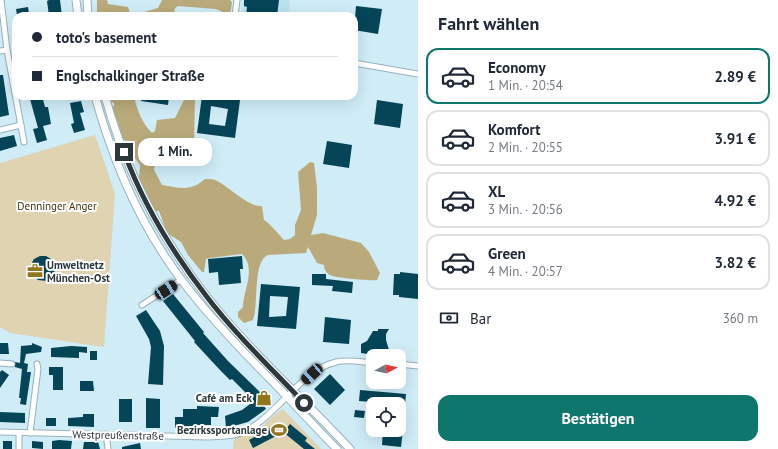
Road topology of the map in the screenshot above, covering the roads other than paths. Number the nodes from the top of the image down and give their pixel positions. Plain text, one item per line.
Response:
1 (0, 0) edge
2 (76, 0) edge
3 (87, 0) edge
4 (237, 0) edge
5 (78, 12) edge
6 (88, 12) edge
7 (236, 12) edge
8 (7, 50) junction
9 (0, 51) edge
10 (358, 64) edge
11 (418, 74) edge
12 (12, 77) edge
13 (16, 100) edge
14 (96, 100) edge
15 (106, 100) edge
16 (21, 125) junction
17 (0, 130) edge
18 (24, 142) dead end
19 (182, 279) junction
20 (142, 305) dead end
21 (366, 362) edge
22 (0, 363) edge
23 (12, 364) dead end
24 (37, 364) dead end
25 (406, 365) edge
26 (418, 366) edge
27 (293, 392) junction
28 (288, 397) junction
29 (0, 432) edge
30 (19, 433) junction
31 (30, 433) junction
32 (106, 434) junction
33 (19, 449) edge
34 (108, 449) edge
35 (337, 449) edge
36 (350, 449) edge

1 - 8 street
2 - 5 main road
3 - 6 main road
4 - 7 street
8 - 9 street
8 - 12 street
10 - 11 street
13 - 16 street
14 - 19 main road
15 - 27 main road
16 - 17 street
16 - 18 street
19 - 20 street
19 - 28 main road
21 - 27 street, Westpreußenstraße
22 - 23 street
24 - 31 street
25 - 26 street
27 - 28 street, Westpreußenstraße
27 - 36 main road
28 - 32 street, Westpreußenstraße
28 - 35 main road
29 - 30 street, Westpreußenstraße
30 - 31 street, Westpreußenstraße
30 - 33 street
31 - 32 street, Westpreußenstraße
32 - 34 street

